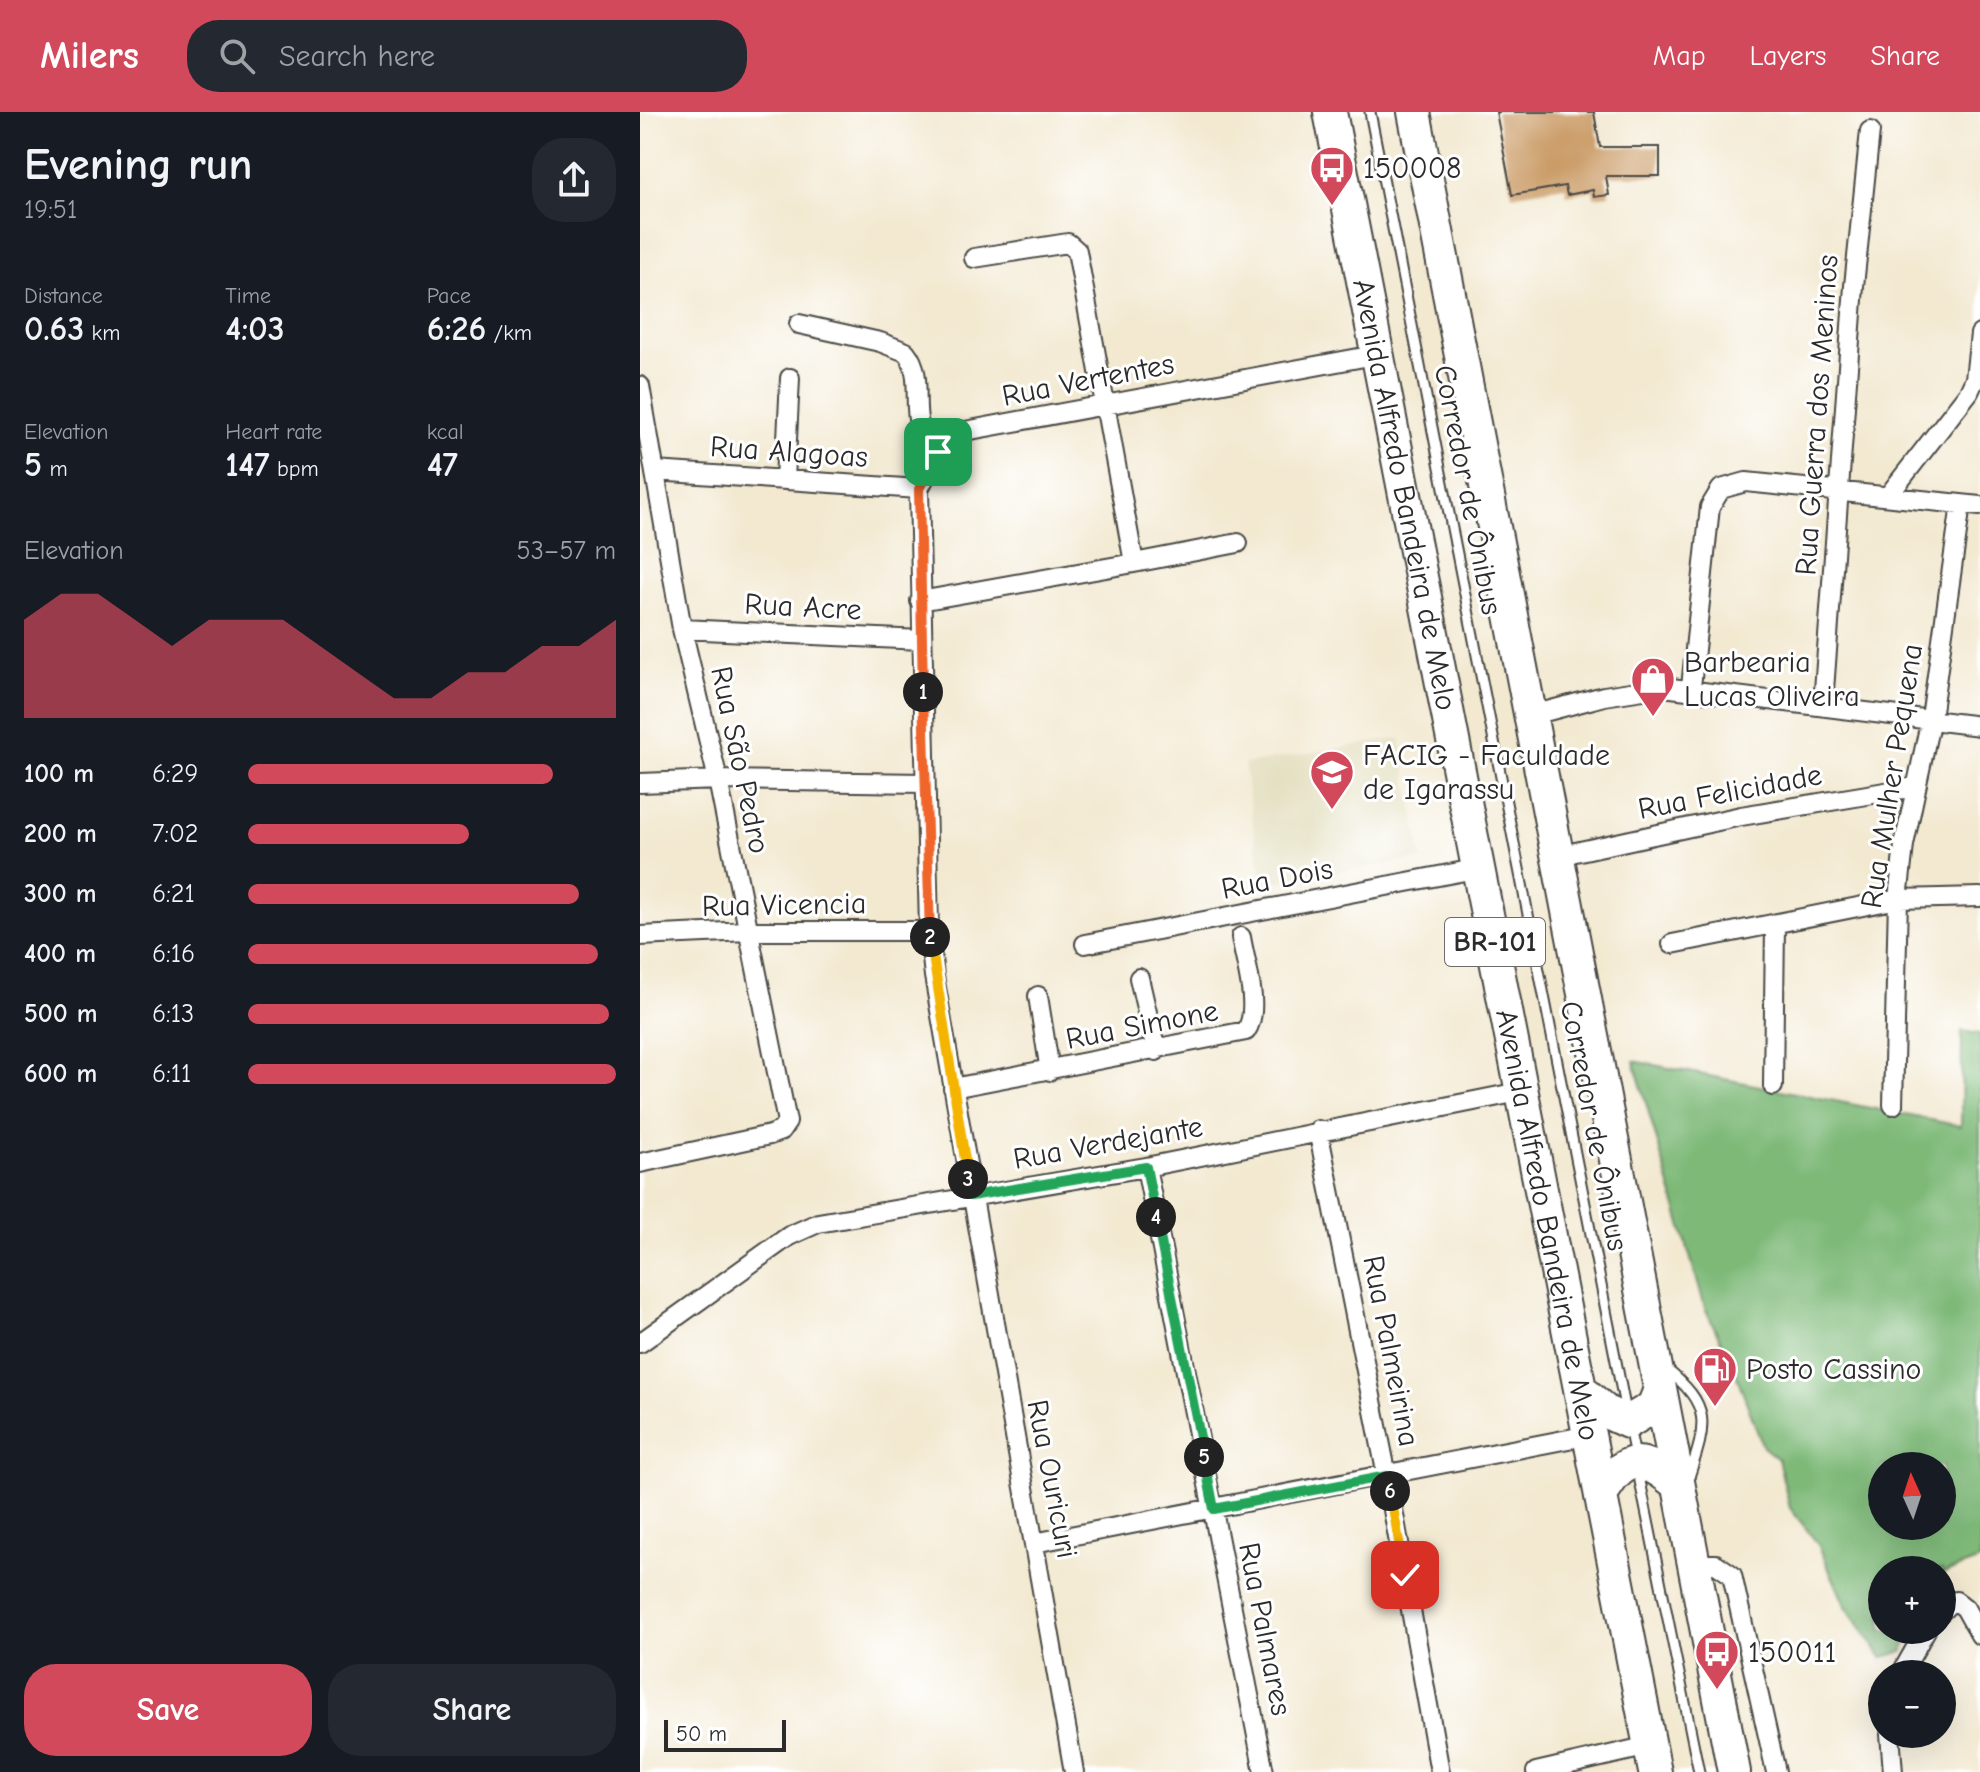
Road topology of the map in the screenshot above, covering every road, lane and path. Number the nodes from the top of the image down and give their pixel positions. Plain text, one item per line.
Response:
1 (1330, 112) edge
2 (1370, 112) edge
3 (1414, 112) edge
4 (1870, 131) dead end
5 (974, 258) dead end
6 (799, 324) dead end
7 (1980, 334) edge
8 (1380, 354) junction
9 (790, 378) dead end
10 (640, 386) edge
11 (1103, 405) junction
12 (938, 452) junction
13 (655, 471) junction
14 (785, 480) junction
15 (919, 489) junction
16 (1838, 493) junction
17 (1888, 496) junction
18 (1971, 505) edge
19 (1238, 543) dead end
20 (1134, 563) junction
21 (920, 601) junction
22 (682, 629) junction
23 (922, 640) junction
24 (1691, 687) junction
25 (1823, 704) junction
26 (1529, 716) junction
27 (1931, 718) junction
28 (1980, 726) edge
29 (718, 780) junction
30 (640, 783) edge
31 (925, 783) junction
32 (1915, 787) junction
33 (1557, 856) junction
34 (1480, 868) junction
35 (1980, 897) edge
36 (1898, 899) junction
37 (1775, 926) junction
38 (748, 931) junction
39 (929, 931) junction
40 (640, 936) edge
41 (1241, 937) dead end
42 (1085, 944) dead end
43 (1672, 944) dead end
44 (1139, 978) dead end
45 (1038, 996) dead end
46 (1156, 1051) junction
47 (1050, 1071) junction
48 (1773, 1086) dead end
49 (953, 1088) junction
50 (1524, 1091) junction
51 (1893, 1105) dead end
52 (1318, 1130) junction
53 (640, 1163) edge
54 (1146, 1167) junction
55 (971, 1196) junction
56 (640, 1343) edge
57 (1652, 1357) junction
58 (1582, 1391) junction
59 (1659, 1392) junction
60 (1628, 1422) junction
61 (1589, 1435) junction
62 (1636, 1461) junction
63 (1387, 1476) junction
64 (1680, 1494) junction
65 (1601, 1495) junction
66 (1214, 1509) junction
67 (1034, 1543) junction
68 (1693, 1564) junction
69 (1956, 1601) edge
70 (1980, 1635) edge
71 (1891, 1748) edge
72 (1652, 1759) edge
73 (1074, 1772) edge
74 (1264, 1772) edge
75 (1440, 1772) edge
76 (1536, 1772) edge
77 (1699, 1772) edge
78 (1734, 1772) edge
79 (1776, 1772) edge
80 (1893, 1772) edge

1 - 8 highway, Avenida Alfredo Bandeira de Melo / BR-101
2 - 60 lane, Corredor de Ônibus
3 - 26 highway, BR-101
4 - 16 street, Rua Guerra dos Meninos
5 - 11 street
6 - 12 street
7 - 17 street
8 - 11 street, Rua Vertentes
8 - 34 highway, Avenida Alfredo Bandeira de Melo / BR-101
9 - 14 street
10 - 13 street, Rua São Pedro
11 - 12 street, Rua Vertentes
11 - 20 street
12 - 15 street, Rua Vertentes
13 - 14 street, Rua Alagoas
13 - 22 street, Rua São Pedro
14 - 15 street, Rua Alagoas
15 - 21 street, Rua Vertentes
16 - 17 street
16 - 24 street
16 - 25 street, Rua Guerra dos Meninos
17 - 18 street
18 - 27 street, Rua Mulher Pequena
19 - 20 street
20 - 21 street
21 - 23 street, Rua Vertentes
22 - 23 street, Rua Acre
22 - 29 street, Rua São Pedro
23 - 31 street, Rua Vertentes
24 - 25 street
24 - 26 street
25 - 27 street
26 - 33 highway, BR-101
27 - 28 street
27 - 32 street, Rua Mulher Pequena
29 - 30 street
29 - 31 street
29 - 38 street, Rua São Pedro
31 - 39 street, Rua Vertentes
32 - 33 street, Rua Felicidade
32 - 36 street, Rua Mulher Pequena
33 - 57 highway, BR-101
34 - 42 street, Rua Dois
34 - 50 highway, Avenida Alfredo Bandeira de Melo / BR-101
35 - 36 street
36 - 37 street
36 - 51 street, Rua Mulher Pequena
37 - 43 street
37 - 48 street
38 - 39 street, Rua Vicencia
38 - 40 street, Rua Vicencia
38 - 53 street, Rua São Pedro
39 - 49 street, Rua Vertentes
41 - 46 street, Rua Simone
44 - 46 street
45 - 47 street
46 - 47 street, Rua Simone
47 - 49 street, Rua Simone
49 - 55 street, Rua Vertentes
50 - 52 street, Rua Verdejante
50 - 58 highway, Avenida Alfredo Bandeira de Melo / BR-101
52 - 54 street, Rua Verdejante
52 - 63 street, Rua Palmeirina
54 - 55 street, Rua Verdejante
54 - 66 street, Rua Palmares
55 - 56 street, Rua Verdejante
55 - 67 street, Rua Ouricuri
57 - 59 highway, BR-101
57 - 64 lane
58 - 60 highway
58 - 61 highway, Avenida Alfredo Bandeira de Melo / BR-101
59 - 60 highway
59 - 64 highway, BR-101
60 - 62 lane, Corredor de Ônibus
61 - 63 street
61 - 65 highway, Avenida Alfredo Bandeira de Melo / BR-101
62 - 64 highway
62 - 65 highway
62 - 77 lane, Corredor de Ônibus
63 - 66 street
63 - 75 street, Rua Palmeirina
64 - 68 highway, BR-101
65 - 72 highway, Avenida Alfredo Bandeira de Melo / BR-101
66 - 67 street
66 - 74 street, Rua Palmares
67 - 73 street, Rua Ouricuri
68 - 78 highway, BR-101
68 - 79 street
69 - 70 street
71 - 80 street
72 - 76 street

